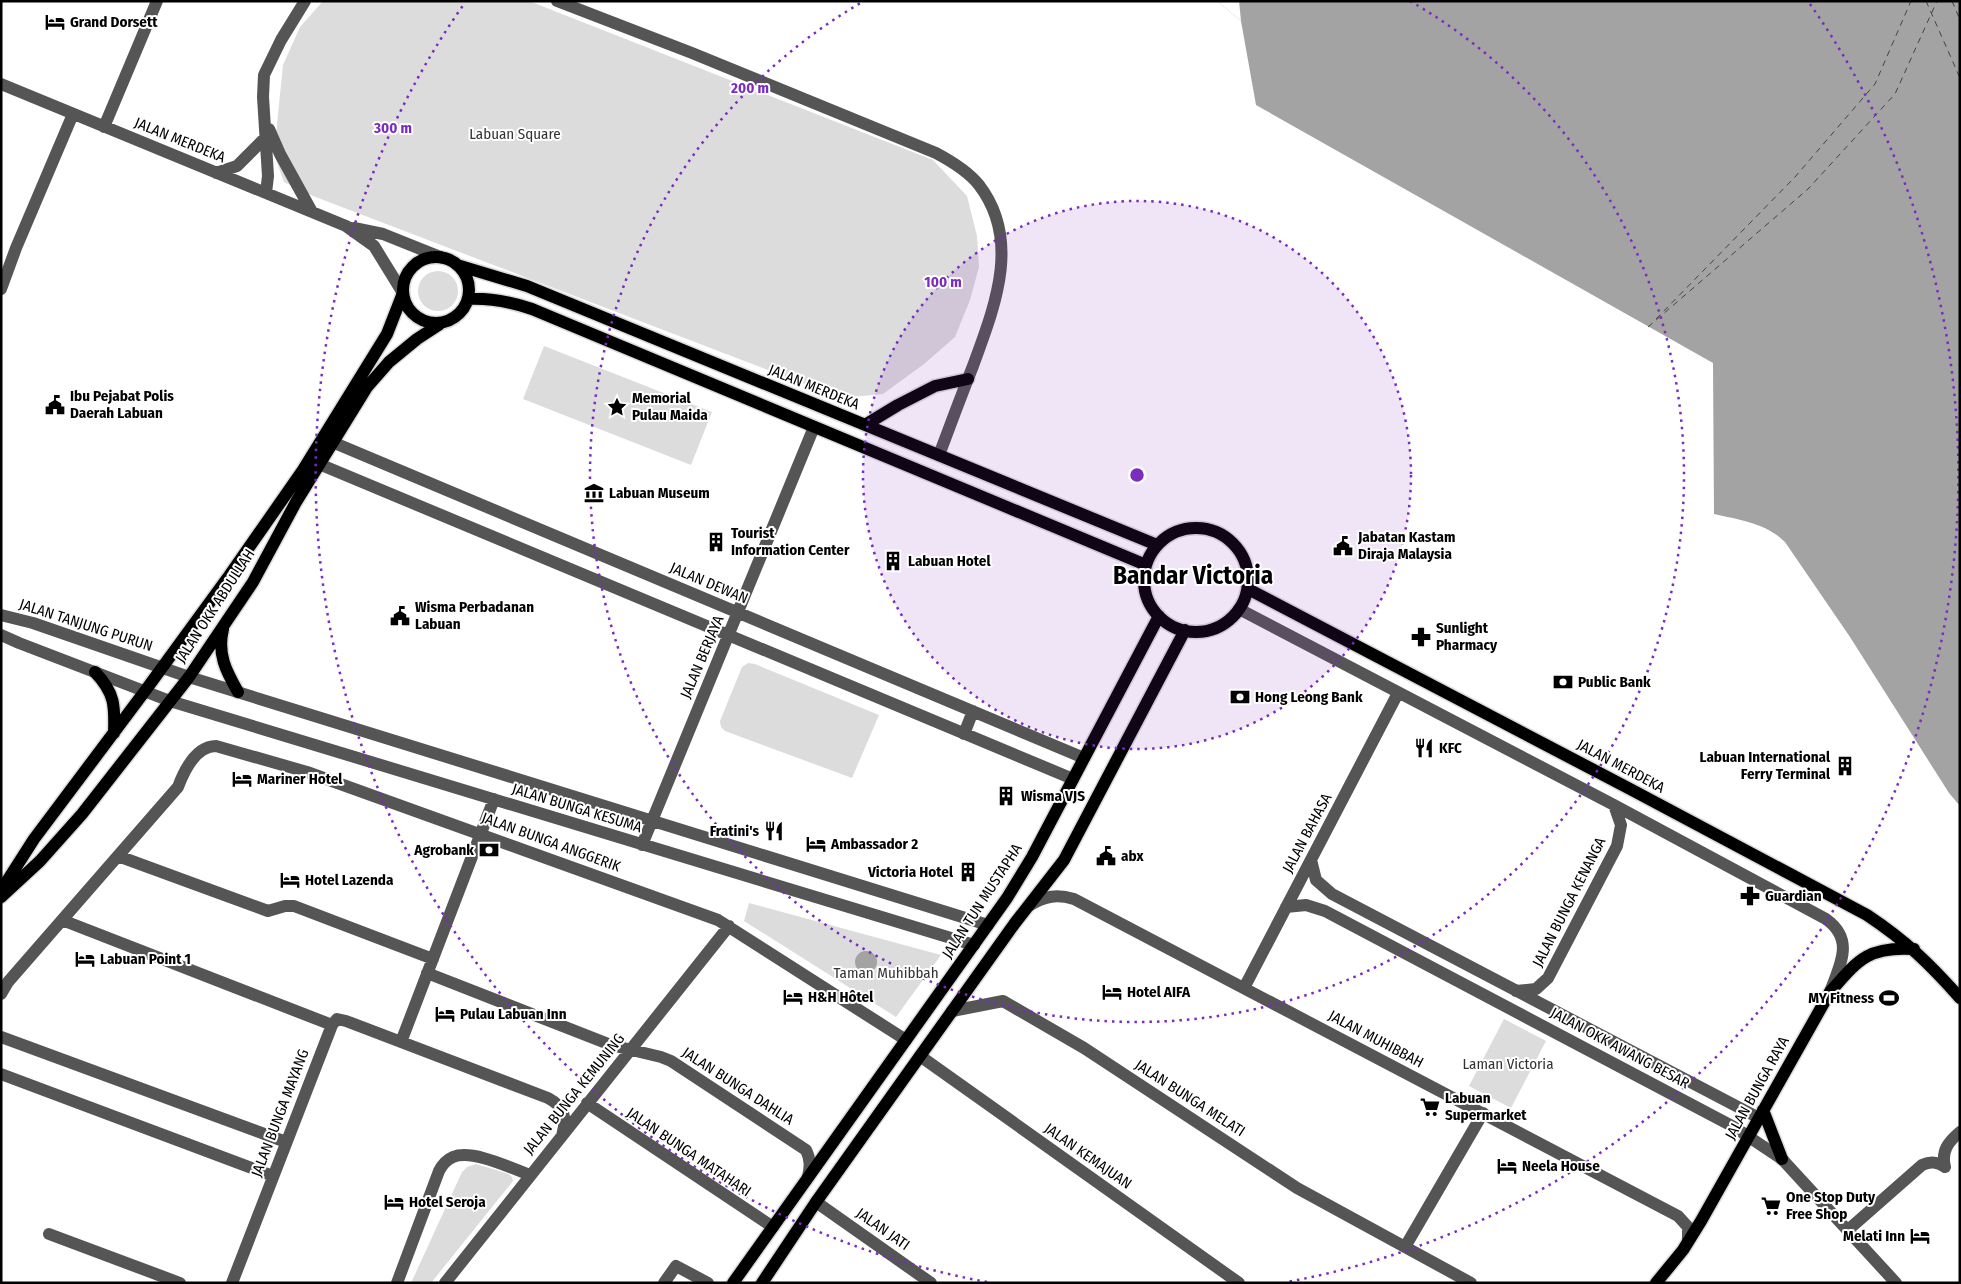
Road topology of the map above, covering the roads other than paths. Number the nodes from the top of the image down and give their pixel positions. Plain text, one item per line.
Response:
1 (157, 1) edge
2 (305, 1) edge
3 (557, 1) edge
4 (1, 84) edge
5 (73, 114) junction
6 (265, 120) junction
7 (104, 127) junction
8 (266, 137) junction
9 (216, 173) junction
10 (266, 193) junction
11 (312, 212) junction
12 (346, 226) junction
13 (443, 258) junction
14 (457, 265) junction
15 (1, 289) edge
16 (402, 293) junction
17 (468, 299) junction
18 (440, 324) junction
19 (968, 378) junction
20 (865, 425) junction
21 (814, 427) junction
22 (327, 440) junction
23 (939, 456) junction
24 (319, 464) junction
25 (1157, 545) junction
26 (1146, 565) junction
27 (1248, 589) junction
28 (1239, 609) junction
29 (738, 612) junction
30 (1, 615) edge
31 (1159, 616) junction
32 (224, 624) junction
33 (1185, 630) junction
34 (1, 635) edge
35 (728, 635) junction
36 (162, 667) junction
37 (95, 672) junction
38 (189, 677) junction
39 (145, 691) junction
40 (238, 692) junction
41 (1398, 693) junction
42 (170, 701) junction
43 (973, 711) junction
44 (114, 733) junction
45 (964, 734) junction
46 (1084, 758) junction
47 (1073, 779) junction
48 (494, 800) junction
49 (1614, 805) junction
50 (652, 820) junction
51 (481, 833) junction
52 (642, 845) junction
53 (118, 856) junction
54 (1311, 860) junction
55 (1, 891) edge
56 (1, 897) edge
57 (1030, 905) junction
58 (1286, 906) junction
59 (62, 920) junction
60 (988, 925) junction
61 (729, 926) junction
62 (974, 945) junction
63 (1914, 949) junction
64 (432, 959) junction
65 (427, 973) junction
66 (1244, 988) junction
67 (1516, 991) junction
68 (1830, 992) junction
69 (1, 994) edge
70 (1960, 998) edge
71 (952, 1011) junction
72 (332, 1025) junction
73 (1, 1037) edge
74 (906, 1040) junction
75 (401, 1042) junction
76 (631, 1050) junction
77 (920, 1056) junction
78 (1, 1074) edge
79 (588, 1103) junction
80 (1483, 1113) junction
81 (1761, 1114) junction
82 (1960, 1132) edge
83 (562, 1136) junction
84 (1749, 1136) junction
85 (286, 1142) junction
86 (1782, 1159) junction
87 (530, 1175) junction
88 (273, 1176) junction
89 (808, 1177) junction
90 (816, 1202) junction
91 (773, 1227) junction
92 (1848, 1230) junction
93 (49, 1234) dead end
94 (1688, 1241) junction
95 (1405, 1247) junction
96 (180, 1283) edge
97 (232, 1283) edge
98 (397, 1283) edge
99 (444, 1283) edge
100 (664, 1283) edge
101 (708, 1283) edge
102 (734, 1283) edge
103 (762, 1283) edge
104 (931, 1283) edge
105 (1239, 1283) edge
106 (1471, 1283) edge
107 (1656, 1283) edge
108 (1896, 1283) edge

1 - 7 street
2 - 6 street
3 - 19 street
4 - 5 street, JALAN MERDEKA
5 - 7 street, JALAN MERDEKA
5 - 15 street
6 - 8 street
6 - 11 street
7 - 9 street, JALAN MERDEKA
8 - 9 street
8 - 10 street
9 - 10 street, JALAN MERDEKA
10 - 11 street, JALAN MERDEKA
11 - 12 street, JALAN MERDEKA
12 - 13 street, JALAN MERDEKA
12 - 16 street, JALAN MERDEKA
13 - 14 main road
13 - 16 main road
14 - 17 main road
14 - 20 main road, JALAN MERDEKA
16 - 18 main road
16 - 22 main road, JALAN OKK ABDULLAH
17 - 18 main road
17 - 21 main road
18 - 22 main road, JALAN OKK ABDULLAH
19 - 20 main road
19 - 23 street
20 - 23 main road, JALAN MERDEKA
21 - 26 main road
21 - 29 street, JALAN BERJAYA
22 - 24 main road, JALAN OKK ABDULLAH
22 - 29 street, JALAN DEWAN
22 - 36 main road, JALAN OKK ABDULLAH
23 - 25 main road, JALAN MERDEKA
24 - 32 main road, JALAN OKK ABDULLAH
24 - 35 street
25 - 26 main road
25 - 27 main road
26 - 31 main road
27 - 28 main road
27 - 63 main road, JALAN MERDEKA
28 - 33 main road
28 - 41 street
29 - 35 street, JALAN BERJAYA
29 - 43 street, JALAN DEWAN
30 - 36 street, JALAN TANJUNG PURUN
31 - 33 main road
31 - 46 main road, JALAN TUN MUSTAPHA
32 - 38 main road, JALAN OKK ABDULLAH
32 - 40 main road
33 - 57 main road
34 - 37 street
35 - 45 street
35 - 50 street, JALAN BERJAYA
36 - 38 street, JALAN TANJUNG PURUN
36 - 39 main road, JALAN OKK ABDULLAH
37 - 39 street
37 - 44 main road
38 - 40 street, JALAN BUNGA KESUMA
38 - 42 main road, JALAN OKK ABDULLAH
39 - 42 street
39 - 44 main road, JALAN OKK ABDULLAH
40 - 50 street, JALAN BUNGA KESUMA
41 - 49 street
41 - 54 street, JALAN BAHASA
42 - 48 street, JALAN BUNGA KESUMA
42 - 56 main road, JALAN OKK ABDULLAH
43 - 45 street
43 - 46 street, JALAN DEWAN
44 - 55 main road, JALAN OKK ABDULLAH
45 - 47 street
46 - 47 main road, JALAN TUN MUSTAPHA
47 - 60 main road, JALAN TUN MUSTAPHA
48 - 51 street
48 - 52 street, JALAN BUNGA KESUMA
49 - 67 street, JALAN BUNGA KENANGA
49 - 68 street
50 - 52 street, JALAN BERJAYA
50 - 60 street, JALAN BUNGA KESUMA
51 - 53 street, JALAN BUNGA ANGGERIK
51 - 61 street, JALAN BUNGA ANGGERIK
51 - 64 street
52 - 62 street, JALAN BUNGA KESUMA
53 - 59 street, JALAN BUNGA ANGGERIK
53 - 64 street
54 - 58 street, JALAN BAHASA
54 - 67 street, JALAN OKK AWANG BESAR
57 - 66 street, JALAN MUHIBBAH
57 - 71 main road
58 - 66 street, JALAN BAHASA
58 - 84 street, JALAN OKK AWANG BESAR
59 - 69 street, JALAN BUNGA ANGGERIK
59 - 72 street
60 - 62 main road, JALAN TUN MUSTAPHA
61 - 74 street, JALAN BUNGA ANGGERIK
61 - 76 street, JALAN BUNGA KEMUNING
62 - 74 main road, JALAN TUN MUSTAPHA
63 - 68 main road, JALAN BUNGA RAYA
63 - 70 main road, JALAN MERDEKA
64 - 65 street
65 - 75 street
65 - 76 street, JALAN BUNGA DAHLIA
66 - 80 street, JALAN MUHIBBAH
67 - 81 street, JALAN OKK AWANG BESAR
68 - 81 main road, JALAN BUNGA RAYA
71 - 77 main road
71 - 95 street, JALAN BUNGA MELATI
72 - 75 street
72 - 85 street, JALAN BUNGA MAYANG
73 - 85 street
74 - 89 main road, JALAN TUN MUSTAPHA
75 - 83 street
76 - 79 street, JALAN BUNGA KEMUNING
76 - 89 street, JALAN BUNGA DAHLIA
77 - 90 main road
77 - 105 street, JALAN KEMAJUAN
78 - 88 street
79 - 83 street, JALAN BUNGA KEMUNING
79 - 91 street, JALAN BUNGA MATAHARI
80 - 94 street, JALAN MUHIBBAH
80 - 95 street
81 - 84 main road, JALAN BUNGA RAYA
81 - 86 main road
82 - 92 street
83 - 87 street, JALAN BUNGA KEMUNING
84 - 86 street, JALAN OKK AWANG BESAR
84 - 94 main road, JALAN BUNGA RAYA
85 - 88 street, JALAN BUNGA MAYANG
86 - 92 street, JALAN OKK AWANG BESAR
87 - 98 street
87 - 99 street, JALAN BUNGA KEMUNING
88 - 97 street, JALAN BUNGA MAYANG
89 - 91 main road, JALAN TUN MUSTAPHA
90 - 103 main road
90 - 104 street, JALAN JATI
91 - 102 main road, JALAN TUN MUSTAPHA
92 - 108 street, JALAN OKK AWANG BESAR
93 - 96 street
94 - 107 main road, JALAN BUNGA RAYA
95 - 106 street, JALAN BUNGA MELATI
100 - 101 street

